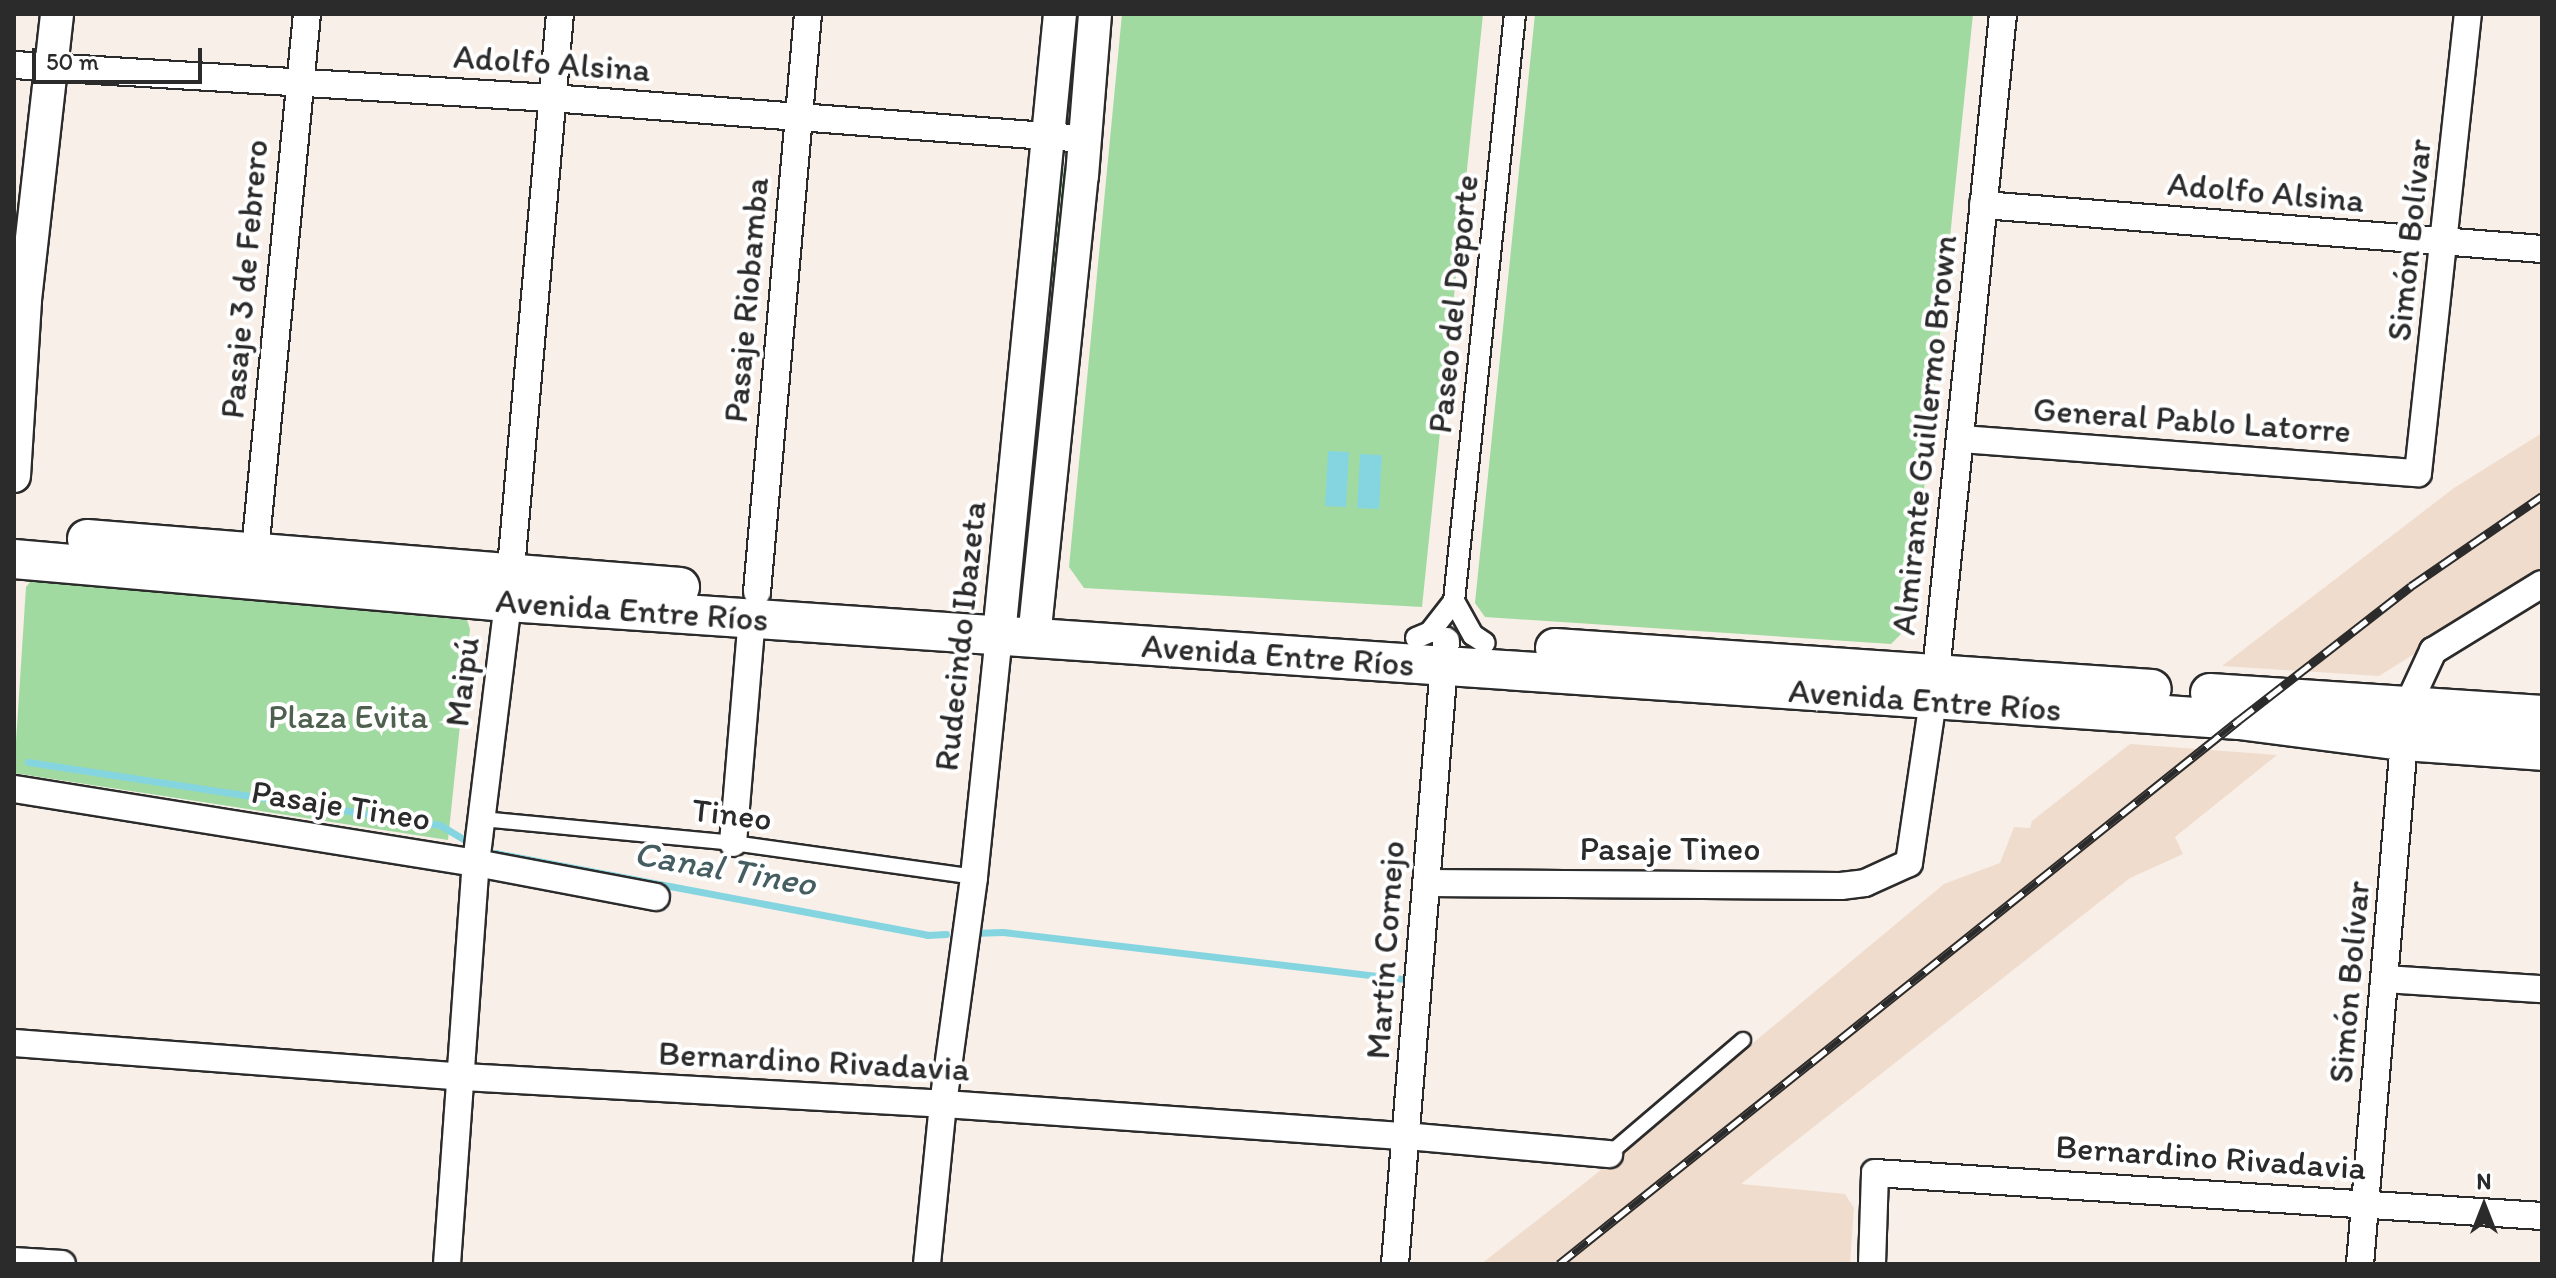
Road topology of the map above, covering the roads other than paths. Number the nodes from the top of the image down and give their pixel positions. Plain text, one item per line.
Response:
1 (57, 14) edge
2 (307, 14) edge
3 (560, 14) edge
4 (808, 14) edge
5 (1060, 14) edge
6 (1095, 14) edge
7 (1515, 14) edge
8 (2003, 14) edge
9 (2468, 14) edge
10 (14, 65) edge
11 (50, 68) junction
12 (298, 82) junction
13 (551, 98) junction
14 (798, 116) junction
15 (1049, 136) junction
16 (1085, 139) junction
17 (1983, 205) junction
18 (2446, 244) junction
19 (2542, 249) edge
20 (20, 300) edge
21 (1961, 439) junction
22 (2418, 473) joint
23 (14, 476) edge
24 (14, 534) edge
25 (255, 551) junction
26 (14, 559) edge
27 (2542, 584) edge
28 (508, 589) junction
29 (1454, 601) junction
30 (754, 605) junction
31 (1017, 624) junction
32 (1485, 643) junction
33 (1435, 648) junction
34 (1935, 687) junction
35 (2542, 715) edge
36 (2406, 724) junction
37 (2542, 751) edge
38 (14, 789) edge
39 (481, 819) junction
40 (733, 843) junction
41 (476, 863) junction
42 (1909, 863) joint
43 (974, 877) junction
44 (1426, 883) junction
45 (656, 897) dead end
46 (2386, 979) junction
47 (2542, 989) edge
48 (1743, 1040) dead end
49 (14, 1043) edge
50 (463, 1077) junction
51 (943, 1104) junction
52 (1406, 1136) junction
53 (1609, 1154) joint
54 (2365, 1202) junction
55 (2542, 1216) edge
56 (14, 1261) edge
57 (62, 1264) edge
58 (447, 1264) edge
59 (927, 1264) edge
60 (1395, 1264) edge
61 (1872, 1264) edge
62 (2360, 1264) edge

1 - 11 street
2 - 12 street, Pasaje 3 de Febrero
3 - 13 street, Maipú
4 - 14 street, Pasaje Riobamba
5 - 15 street, Rudecindo Ibazeta
6 - 16 street, Rudecindo Ibazeta
7 - 29 street, Paseo del Deporte
8 - 17 street, Almirante Guillermo Brown
9 - 18 street, Simón Bolívar
10 - 11 street, Adolfo Alsina
11 - 12 street, Adolfo Alsina
11 - 20 street
12 - 13 street, Adolfo Alsina
12 - 25 street, Pasaje 3 de Febrero
13 - 14 street, Adolfo Alsina
13 - 28 street, Maipú
14 - 15 street, Adolfo Alsina
14 - 30 street, Pasaje Riobamba
15 - 16 street, Adolfo Alsina
15 - 31 street, Rudecindo Ibazeta
16 - 31 street, Rudecindo Ibazeta
17 - 18 street, Adolfo Alsina
17 - 21 street, Almirante Guillermo Brown
18 - 19 street, Adolfo Alsina
18 - 22 street, Simón Bolívar
20 - 23 street
21 - 22 street, General Pablo Latorre
21 - 34 street, Almirante Guillermo Brown
24 - 25 main road, Avenida Entre Ríos
25 - 28 main road, Avenida Entre Ríos
26 - 28 main road, Avenida Entre Ríos
27 - 36 street
28 - 30 main road, Avenida Entre Ríos
28 - 39 street, Maipú
29 - 32 street
29 - 33 street
30 - 31 main road, Avenida Entre Ríos
30 - 40 street, Pasaje Riobamba
31 - 33 main road, Avenida Entre Ríos
31 - 43 street, Rudecindo Ibazeta
32 - 33 main road, Avenida Entre Ríos
32 - 34 main road, Avenida Entre Ríos
33 - 34 main road, Avenida Entre Ríos
33 - 44 street, Martín Cornejo
34 - 36 main road, Avenida Entre Ríos
34 - 42 street, Almirante Guillermo Brown
35 - 36 main road, Avenida Entre Ríos
36 - 37 main road, Avenida Entre Ríos
36 - 46 street, Simón Bolívar
38 - 41 street, Pasaje Tineo
39 - 40 lane, Tineo
39 - 41 street, Maipú
40 - 43 lane, Tineo
41 - 45 street, Pasaje Tineo
41 - 50 street, Maipú
42 - 44 street, Pasaje Tineo
43 - 51 street, Rudecindo Ibazeta
44 - 52 street, Martín Cornejo
46 - 47 street
46 - 54 street, Simón Bolívar
48 - 53 lane
49 - 50 street, Bernardino Rivadavia
50 - 51 street, Bernardino Rivadavia
50 - 58 street, Maipú
51 - 52 street, Bernardino Rivadavia
51 - 59 street, Rudecindo Ibazeta
52 - 53 street, Bernardino Rivadavia
52 - 60 street, Martín Cornejo
54 - 55 street, Bernardino Rivadavia
54 - 61 street, Bernardino Rivadavia
54 - 62 street, Simón Bolívar
56 - 57 street

